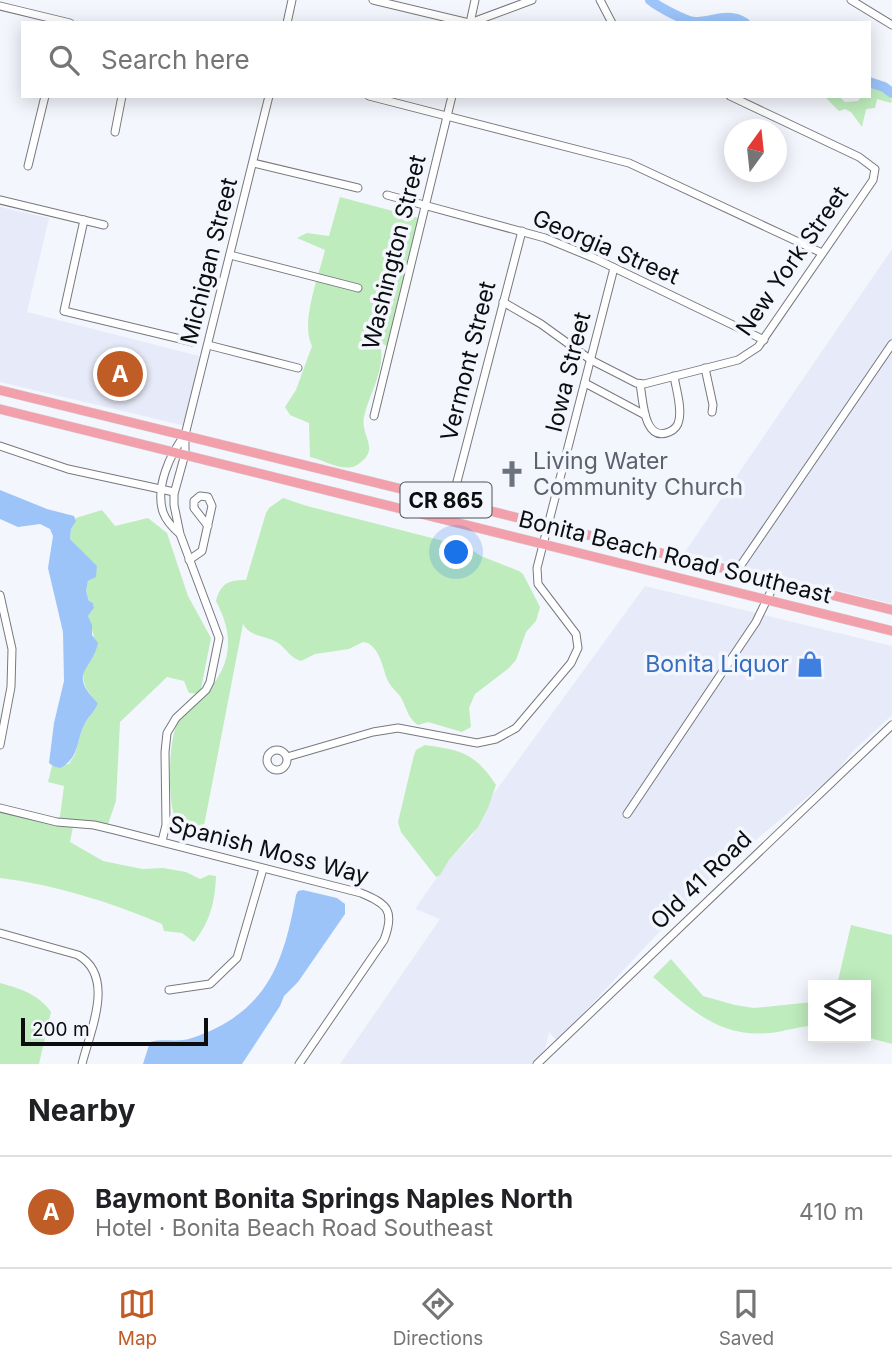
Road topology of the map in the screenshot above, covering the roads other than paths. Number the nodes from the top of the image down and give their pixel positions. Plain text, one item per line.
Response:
1 (2, 0) edge
2 (292, 0) edge
3 (373, 0) edge
4 (475, 0) edge
5 (531, 0) edge
6 (600, 0) edge
7 (851, 0) edge
8 (0, 7) edge
9 (489, 20) edge
10 (61, 21) edge
11 (287, 21) edge
12 (462, 21) edge
13 (470, 21) edge
14 (609, 21) edge
15 (892, 24) edge
16 (45, 98) edge
17 (122, 98) edge
18 (269, 98) edge
19 (377, 98) edge
20 (452, 98) edge
21 (734, 98) edge
22 (447, 116) junction
23 (115, 132) dead end
24 (253, 163) junction
25 (28, 166) dead end
26 (358, 188) dead end
27 (387, 195) dead end
28 (0, 200) edge
29 (425, 205) junction
30 (84, 220) junction
31 (104, 225) dead end
32 (522, 231) junction
33 (822, 253) junction
34 (230, 255) junction
35 (614, 268) junction
36 (358, 288) dead end
37 (503, 302) junction
38 (764, 340) junction
39 (193, 342) dead end
40 (892, 344) edge
41 (208, 345) junction
42 (591, 360) junction
43 (298, 368) dead end
44 (705, 368) junction
45 (674, 376) junction
46 (585, 383) junction
47 (640, 384) junction
48 (0, 390) edge
49 (0, 409) edge
50 (712, 412) dead end
51 (645, 415) junction
52 (374, 416) dead end
53 (185, 435) junction
54 (0, 446) edge
55 (173, 451) junction
56 (185, 454) junction
57 (162, 489) junction
58 (174, 492) junction
59 (452, 501) junction
60 (208, 526) dead end
61 (548, 526) junction
62 (180, 534) junction
63 (544, 544) junction
64 (190, 560) junction
65 (738, 573) junction
66 (775, 583) junction
67 (0, 596) edge
68 (768, 600) junction
69 (892, 610) edge
70 (892, 631) edge
71 (892, 725) edge
72 (0, 745) edge
73 (287, 757) dead end
74 (0, 808) edge
75 (627, 814) dead end
76 (162, 841) junction
77 (263, 869) junction
78 (0, 933) edge
79 (169, 990) dead end
80 (543, 1062) edge
81 (82, 1064) edge
82 (299, 1064) edge

1 - 8 street
2 - 11 street
3 - 12 street
4 - 13 street
5 - 9 street
6 - 14 street
7 - 15 street
8 - 10 street
16 - 25 street
17 - 23 street
18 - 24 street, Michigan Street
19 - 22 street
20 - 22 street, Washington Street
21 - 33 street, New York Street
22 - 29 street, Washington Street
22 - 33 street
24 - 26 street
24 - 34 street, Michigan Street
27 - 29 street, Georgia Street
28 - 30 street
29 - 32 street, Georgia Street
29 - 52 street, Washington Street
30 - 31 street
30 - 39 street
32 - 35 street, Georgia Street
32 - 37 street, Vermont Street
33 - 38 street, New York Street
34 - 36 street
34 - 41 street, Michigan Street
35 - 38 street, Georgia Street
35 - 42 street, Iowa Street
37 - 42 street
37 - 59 street, Vermont Street
38 - 44 street, New York Street
40 - 65 street
41 - 43 street
41 - 53 street, Michigan Street
42 - 46 street, Iowa Street
42 - 47 street
44 - 45 street, New York Street
44 - 50 street
45 - 47 street, New York Street
45 - 51 street
46 - 51 street
46 - 61 street, Iowa Street
47 - 51 street
48 - 53 main road, Bonita Beach Road Southeast / CR 865
49 - 55 main road, Bonita Beach Road Southeast / CR 865
53 - 55 street
53 - 56 street
53 - 59 main road, Bonita Beach Road Southeast / CR 865
54 - 57 street
55 - 56 main road, Bonita Beach Road Southeast / CR 865
55 - 57 street
56 - 58 street
56 - 63 main road, Bonita Beach Road Southeast / CR 865
57 - 58 street
57 - 62 street
58 - 62 street
59 - 61 main road, Bonita Beach Road Southeast / CR 865
60 - 64 street
61 - 63 street, Iowa Street
61 - 65 main road, Bonita Beach Road Southeast / CR 865
62 - 64 street
63 - 68 main road, Bonita Beach Road Southeast / CR 865
63 - 73 street, Iowa Street
64 - 76 street
65 - 66 main road, Bonita Beach Road Southeast / CR 865
66 - 68 street
66 - 69 main road, Bonita Beach Road Southeast / CR 865
67 - 72 street
68 - 70 main road, Bonita Beach Road Southeast / CR 865
68 - 75 street
71 - 80 street, Old 41 Road
74 - 76 street, Spanish Moss Way
76 - 77 street, Spanish Moss Way
77 - 79 street
77 - 82 street, Spanish Moss Way
78 - 81 street

